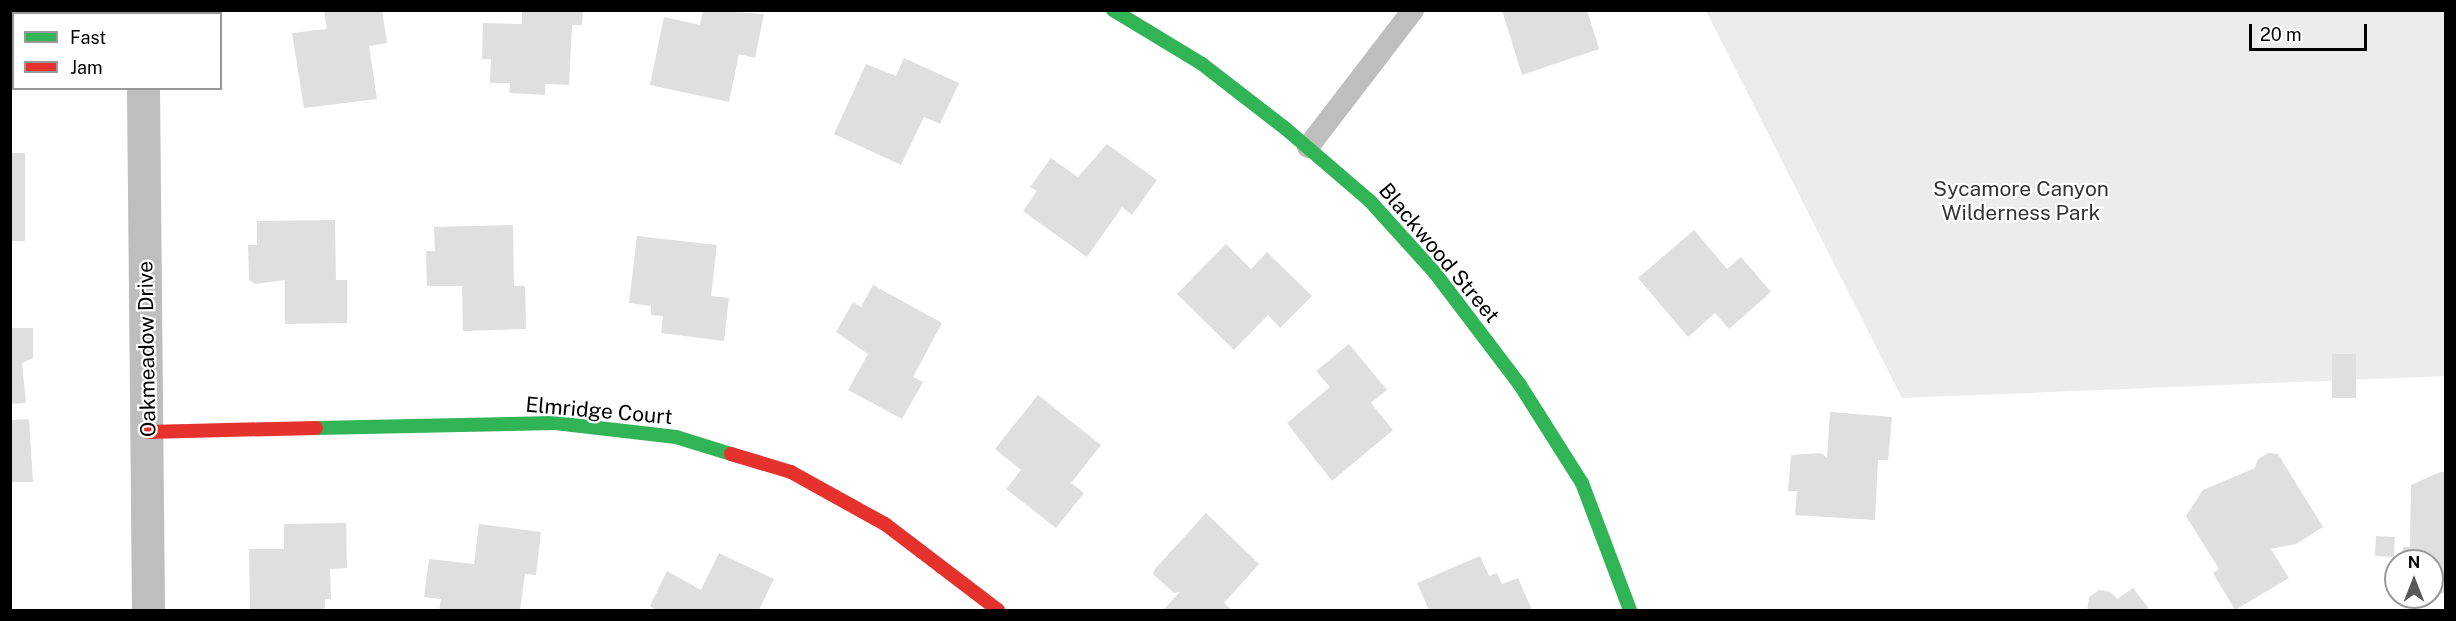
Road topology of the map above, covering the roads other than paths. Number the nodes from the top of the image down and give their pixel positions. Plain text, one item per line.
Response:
1 (1113, 10) edge
2 (1413, 10) edge
3 (143, 90) edge
4 (1308, 147) junction
5 (148, 432) junction
6 (148, 610) edge
7 (998, 610) edge
8 (1630, 610) edge

1 - 4 street, Blackwood Street
2 - 4 lane
3 - 5 street, Oakmeadow Drive
4 - 8 street, Blackwood Street
5 - 6 street, Oakmeadow Drive
5 - 7 street, Elmridge Court

